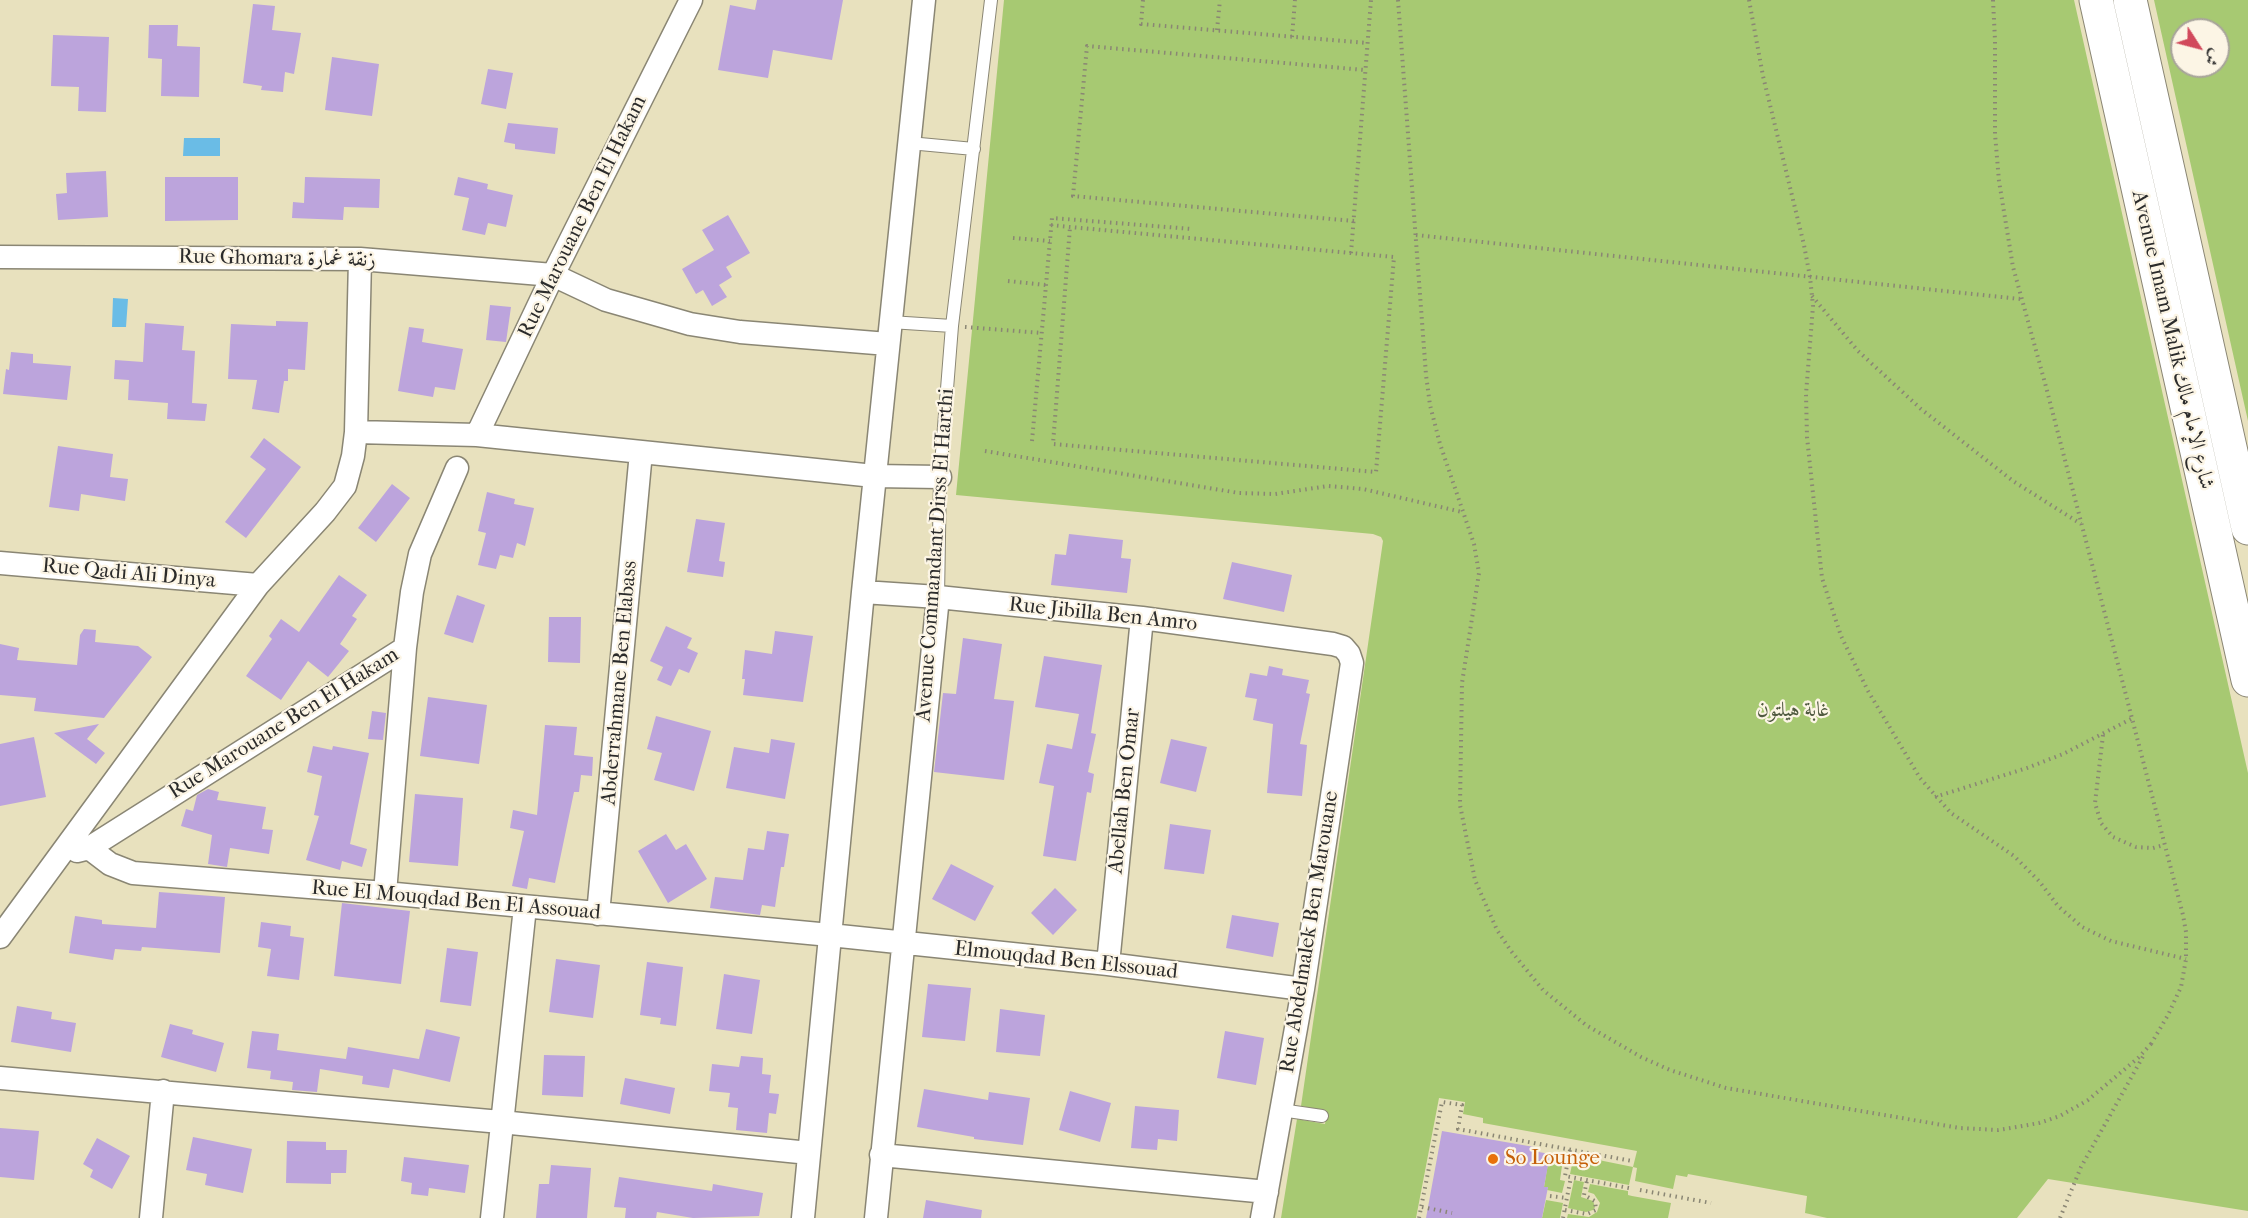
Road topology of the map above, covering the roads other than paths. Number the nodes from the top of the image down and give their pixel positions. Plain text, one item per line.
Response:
1 (692, 0) edge
2 (924, 0) edge
3 (991, 0) edge
4 (2096, 0) edge
5 (2130, 0) edge
6 (909, 143) junction
7 (974, 149) junction
8 (0, 257) edge
9 (360, 259) junction
10 (553, 275) junction
11 (952, 326) junction
12 (889, 333) junction
13 (356, 432) junction
14 (477, 435) junction
15 (641, 452) junction
16 (457, 468) dead end
17 (874, 476) junction
18 (940, 477) junction
19 (2248, 528) edge
20 (0, 563) edge
21 (258, 585) junction
22 (862, 592) junction
23 (938, 597) junction
24 (1142, 618) junction
25 (1342, 647) joint
26 (405, 648) junction
27 (2248, 680) edge
28 (89, 848) junction
29 (61, 856) junction
30 (385, 893) junction
31 (525, 907) junction
32 (598, 914) junction
33 (830, 935) junction
34 (0, 937) edge
35 (904, 943) junction
36 (1108, 964) junction
37 (1303, 989) junction
38 (0, 1078) edge
39 (163, 1091) junction
40 (1281, 1110) junction
41 (1323, 1116) dead end
42 (501, 1122) junction
43 (809, 1153) junction
44 (881, 1155) junction
45 (1267, 1192) junction
46 (151, 1218) edge
47 (492, 1218) edge
48 (803, 1218) edge
49 (876, 1218) edge
50 (1262, 1218) edge

1 - 10 street, Rue Marouane Ben El Hakam
2 - 6 street
3 - 7 lane, Avenue Commandant Dirss El Harthi
4 - 27 main road, Avenue Imam Malik شارع الإمام مالك
5 - 19 main road, Avenue Imam Malik شارع الإمام مالك
6 - 7 lane
6 - 12 street
7 - 11 lane, Avenue Commandant Dirss El Harthi
8 - 9 street, Rue Ghomara زنقة غمارة
9 - 10 street, Rue Ghomara زنقة غمارة
9 - 13 street
10 - 12 street
10 - 14 street, Rue Marouane Ben El Hakam
11 - 12 lane
11 - 18 lane, Avenue Commandant Dirss El Harthi
12 - 17 street
13 - 14 street
13 - 21 street
14 - 15 street
15 - 17 street
15 - 32 street, Abderrahmane Ben Elabass
16 - 26 street, Rue Marouane Ben El Hakam
17 - 18 street
17 - 22 street
18 - 23 lane, Avenue Commandant Dirss El Harthi
20 - 21 street, Rue Qadi Ali Dinya
21 - 29 street
22 - 23 street, Rue Jibilla Ben Amro
22 - 33 street
23 - 24 street, Rue Jibilla Ben Amro
23 - 35 street, Avenue Commandant Dirss El Harthi
24 - 25 street, Rue Jibilla Ben Amro
24 - 36 street, Abellah Ben Omar
25 - 37 street, Rue Abdelmalek Ben Marouane
26 - 28 street, Rue Marouane Ben El Hakam
26 - 30 street
28 - 29 street, Rue Marouane Ben El Hakam
28 - 30 street, Rue El Mouqdad Ben El Assouad
29 - 34 street
30 - 31 street, Rue El Mouqdad Ben El Assouad
31 - 32 street, Rue El Mouqdad Ben El Assouad
31 - 42 street
32 - 33 street, Rue El Mouqdad Ben El Assouad
33 - 35 street, Elmouqdad Ben Elssouad
33 - 43 street
35 - 36 street, Elmouqdad Ben Elssouad
35 - 44 street, Avenue Commandant Dirss El Harthi
36 - 37 street, Elmouqdad Ben Elssouad
37 - 40 street, Rue Abdelmalek Ben Marouane
38 - 39 street
39 - 42 street
39 - 46 street
40 - 41 lane
40 - 45 street, Rue Abdelmalek Ben Marouane
42 - 43 street
42 - 47 street
43 - 48 street
44 - 45 street
44 - 49 street, Avenue Commandant Dirss El Harthi
45 - 50 street, Rue Abdelmalek Ben Marouane

